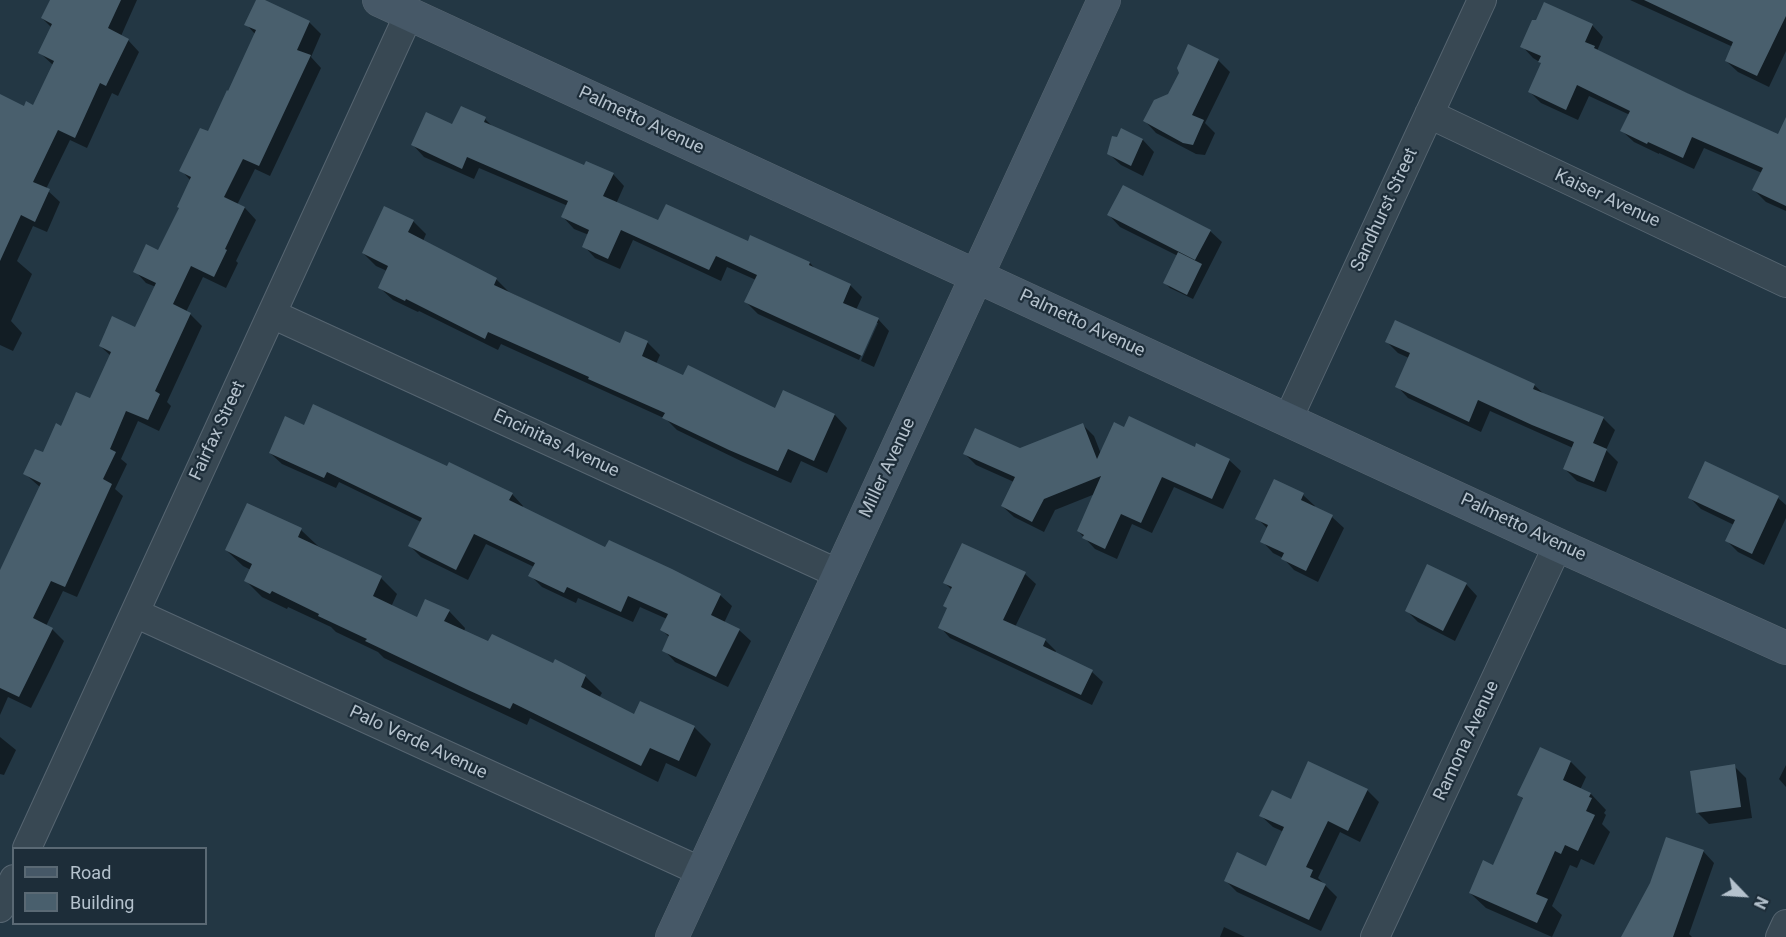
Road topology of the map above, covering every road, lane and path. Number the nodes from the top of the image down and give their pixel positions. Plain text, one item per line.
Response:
1 (379, 0) edge
2 (1104, 0) edge
3 (1482, 0) edge
4 (409, 14) junction
5 (1429, 114) junction
6 (977, 276) junction
7 (1786, 283) edge
8 (272, 314) junction
9 (1288, 419) junction
10 (1558, 545) junction
11 (839, 574) junction
12 (135, 613) junction
13 (1786, 648) edge
14 (28, 847) edge
15 (702, 872) junction
16 (12, 883) edge
17 (0, 908) edge
18 (1786, 924) edge
19 (672, 937) edge
20 (1375, 937) edge
21 (1780, 937) edge

1 - 4 street, Palmetto Avenue
2 - 6 street, Miller Avenue
3 - 5 street, Sandhurst Street
4 - 6 street, Palmetto Avenue
4 - 8 street, Fairfax Street
5 - 7 street, Kaiser Avenue
5 - 9 street, Sandhurst Street
6 - 9 street, Palmetto Avenue
6 - 11 street, Miller Avenue
8 - 11 street, Encinitas Avenue
8 - 12 street, Fairfax Street
9 - 10 street, Palmetto Avenue
10 - 13 street, Palmetto Avenue
10 - 20 street, Ramona Avenue
11 - 15 street, Miller Avenue
12 - 14 street, Fairfax Street
12 - 15 street, Palo Verde Avenue
15 - 19 street, Miller Avenue
16 - 17 street
18 - 21 street

